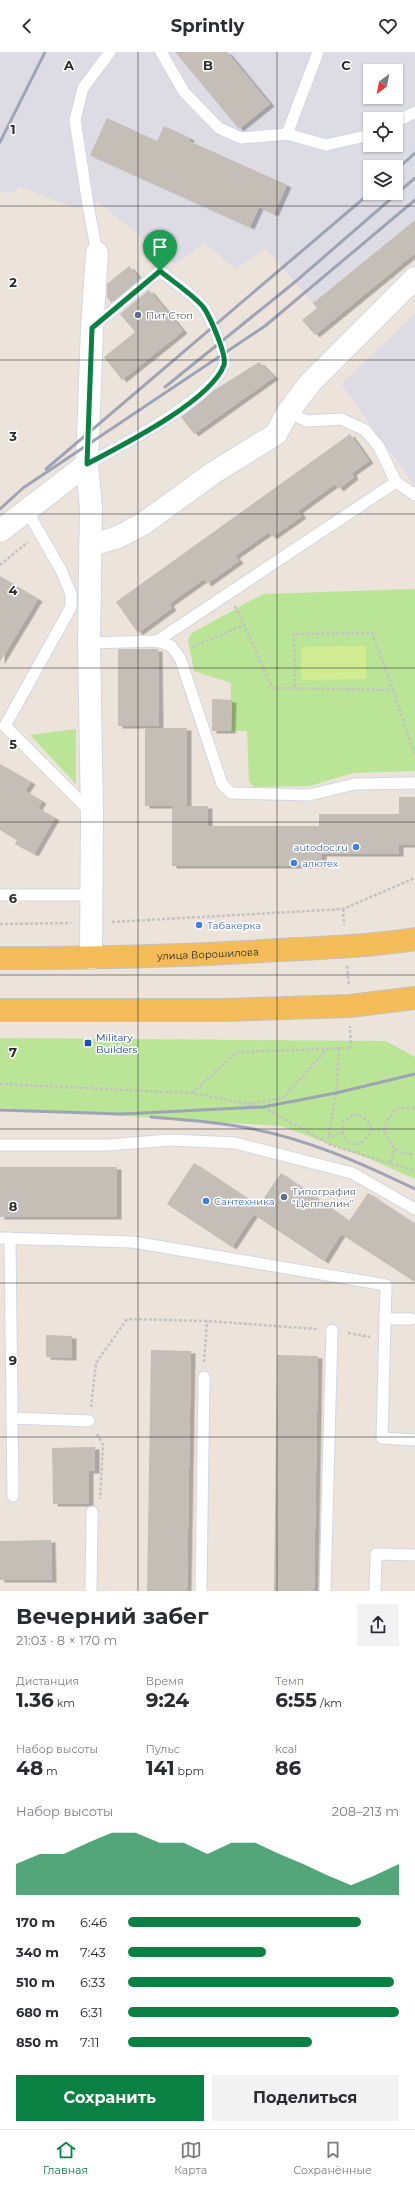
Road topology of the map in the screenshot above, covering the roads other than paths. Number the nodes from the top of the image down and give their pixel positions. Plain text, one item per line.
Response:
1 (110, 52) edge
2 (161, 52) edge
3 (318, 52) edge
4 (415, 112) edge
5 (403, 118) edge
6 (287, 134) junction
7 (363, 137) edge
8 (97, 253) joint
9 (415, 278) edge
10 (92, 328) junction
11 (288, 412) junction
12 (87, 464) junction
13 (396, 482) junction
14 (415, 495) edge
15 (26, 509) junction
16 (0, 531) edge
17 (90, 545) junction
18 (157, 641) junction
19 (89, 643) junction
20 (415, 783) edge
21 (92, 813) junction
22 (0, 895) edge
23 (91, 895) junction
24 (415, 939) edge
25 (0, 958) edge
26 (91, 958) junction
27 (415, 998) edge
28 (0, 1010) edge
29 (0, 1145) edge
30 (415, 1209) edge
31 (5, 1238) edge
32 (385, 1319) junction
33 (411, 1319) dead end
34 (332, 1330) road end
35 (204, 1377) road end
36 (12, 1418) junction
37 (89, 1421) road end
38 (415, 1440) edge
39 (13, 1496) dead end
40 (92, 1512) road end
41 (415, 1555) edge
42 (91, 1591) edge
43 (201, 1591) edge
44 (325, 1591) edge
45 (375, 1591) edge

1 - 8 lane
2 - 6 lane
3 - 6 lane
4 - 5 lane
6 - 7 lane
8 - 10 street
9 - 11 street
10 - 12 street
10 - 12 lane
11 - 13 lane
11 - 17 street
12 - 15 street
12 - 17 street
13 - 14 lane
13 - 18 lane
15 - 16 street
15 - 21 lane
17 - 19 street
18 - 19 lane
18 - 20 lane
19 - 21 street
21 - 23 street
22 - 23 lane
23 - 26 street
24 - 26 main road, улица Ворошилова
25 - 26 main road, улица Ворошилова
27 - 28 main road
29 - 30 lane
31 - 32 lane
31 - 36 lane
32 - 33 lane
32 - 38 lane
34 - 44 lane
35 - 43 lane
36 - 37 lane
36 - 39 lane
40 - 42 lane
41 - 45 lane

